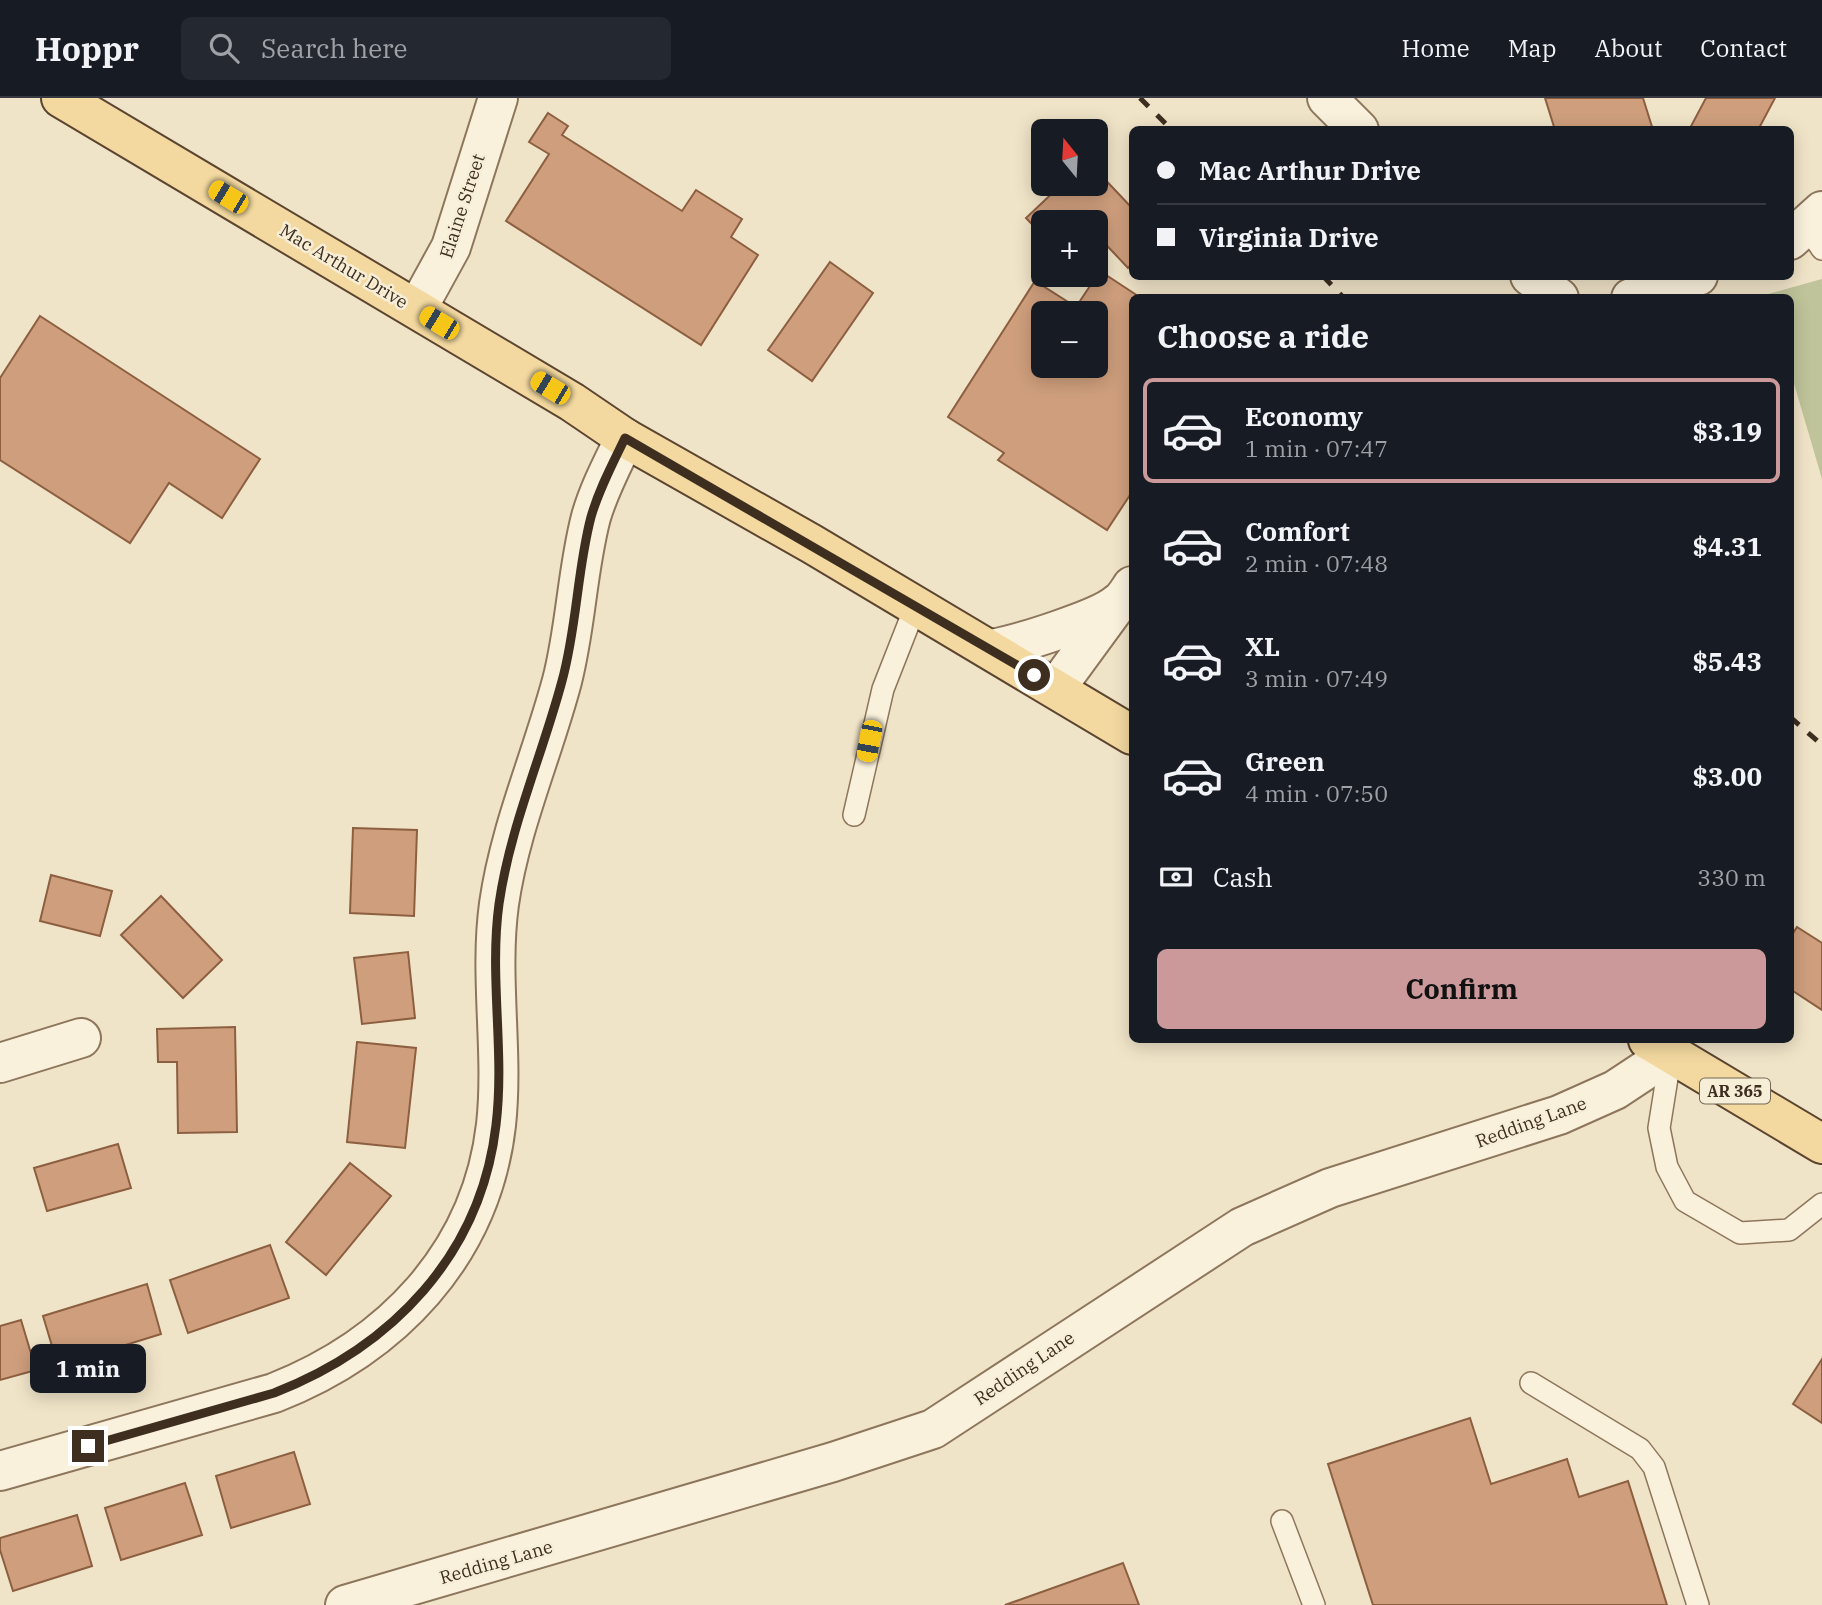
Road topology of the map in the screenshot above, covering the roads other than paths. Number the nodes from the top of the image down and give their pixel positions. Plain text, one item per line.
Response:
1 (61, 98) edge
2 (498, 98) edge
3 (1326, 98) edge
4 (1355, 126) edge
5 (1535, 280) edge
6 (1686, 280) edge
7 (1554, 294) edge
8 (1643, 294) edge
9 (417, 309) junction
10 (625, 438) junction
11 (1125, 595) edge
12 (916, 605) junction
13 (991, 649) junction
14 (1056, 688) junction
15 (1129, 732) edge
16 (854, 815) dead end
17 (80, 1038) dead end
18 (1659, 1046) edge
19 (0, 1063) edge
20 (1822, 1144) edge
21 (1822, 1204) edge
22 (1531, 1383) dead end
23 (0, 1471) edge
24 (1282, 1521) dead end
25 (345, 1605) edge
26 (1314, 1605) edge
27 (1698, 1605) edge

1 - 9 main road, Mac Arthur Drive
2 - 9 street, Elaine Street
3 - 4 street
5 - 7 street
6 - 8 street
9 - 10 main road, Mac Arthur Drive
10 - 12 main road, Mac Arthur Drive
10 - 23 street
11 - 13 street
11 - 14 street
12 - 13 main road, Mac Arthur Drive
12 - 16 lane
13 - 14 main road, Mac Arthur Drive
14 - 15 main road, Mac Arthur Drive
17 - 19 street
18 - 20 main road, AR 365
18 - 21 lane
18 - 25 street, Redding Lane
22 - 27 lane
24 - 26 lane

